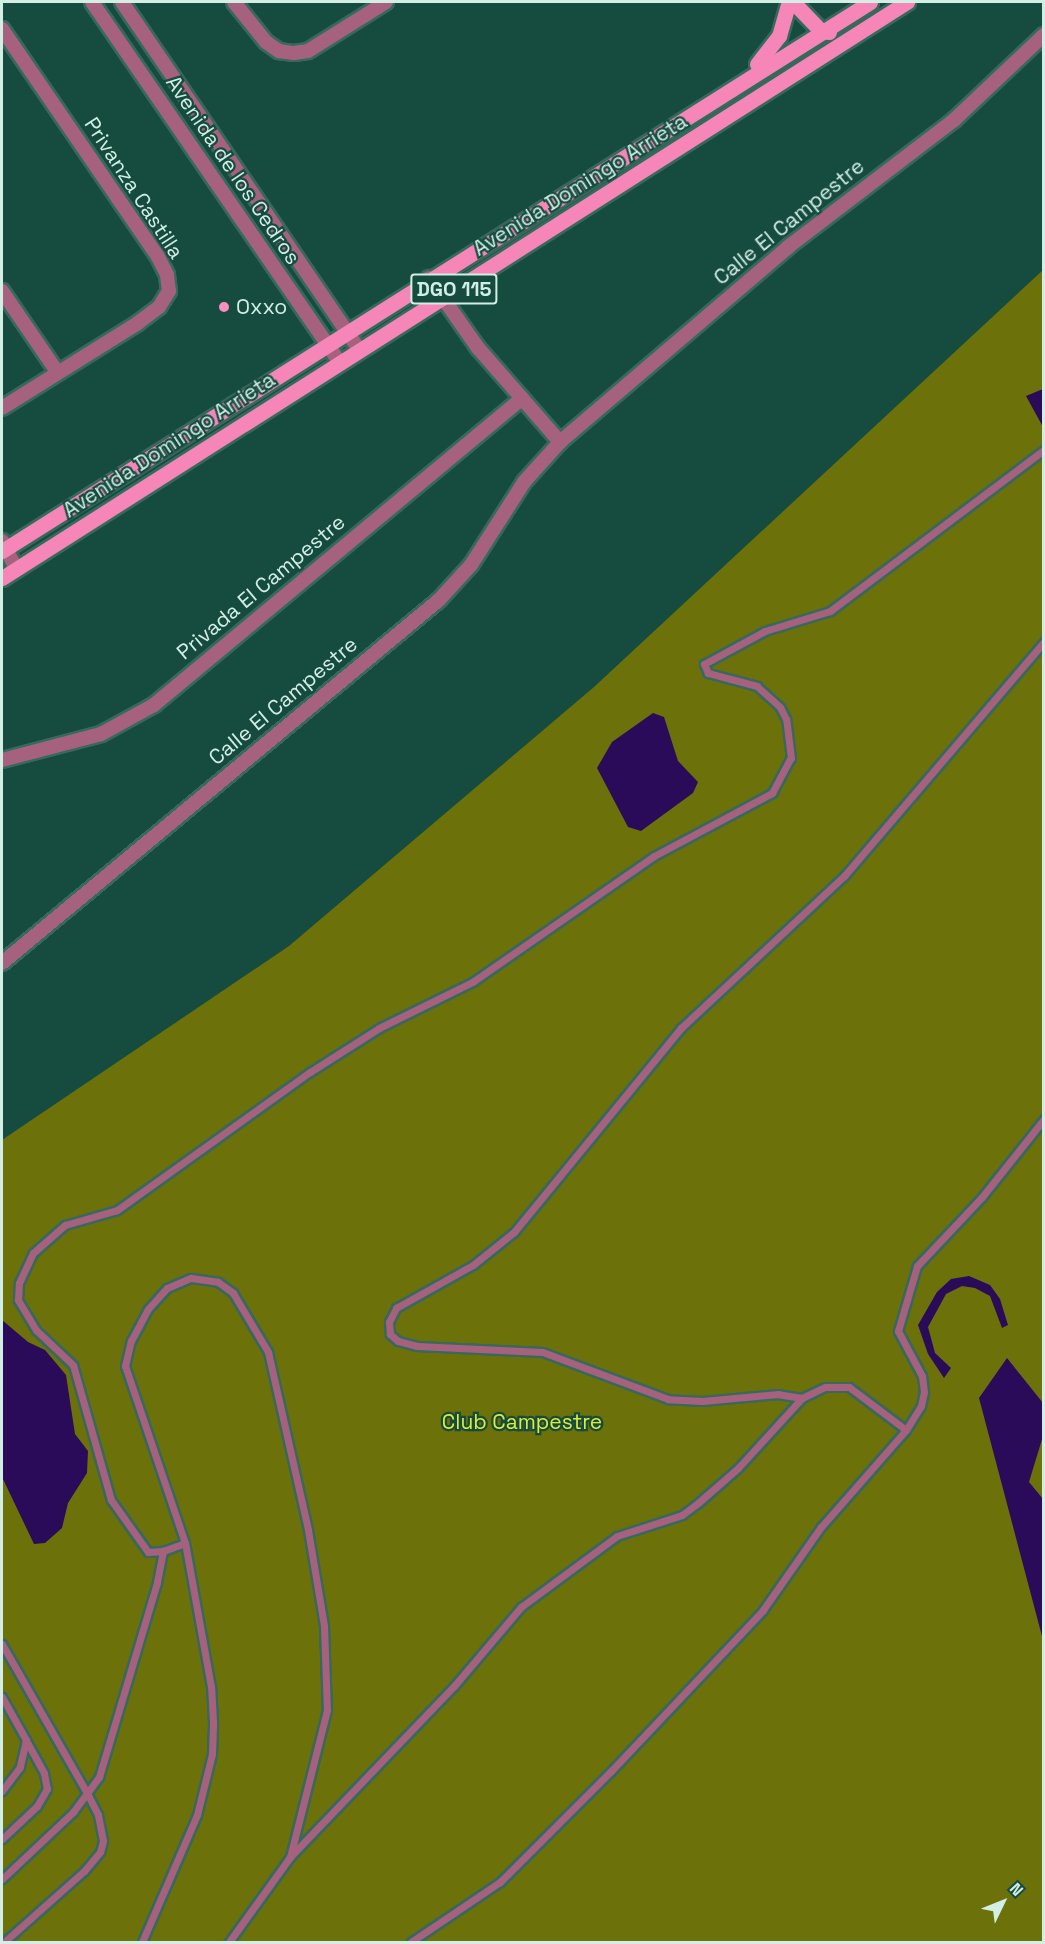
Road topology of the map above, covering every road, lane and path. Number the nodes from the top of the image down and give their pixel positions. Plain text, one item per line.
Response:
1 (92, 2) edge
2 (122, 2) edge
3 (234, 2) edge
4 (386, 2) edge
5 (789, 2) edge
6 (794, 2) edge
7 (870, 2) edge
8 (907, 2) edge
9 (852, 6) edge
10 (2, 29) edge
11 (821, 31) junction
12 (1044, 35) edge
13 (841, 39) junction
14 (742, 79) junction
15 (429, 278) junction
16 (2, 291) edge
17 (441, 297) junction
18 (347, 332) junction
19 (327, 344) junction
20 (359, 350) junction
21 (339, 361) junction
22 (58, 373) junction
23 (522, 398) junction
24 (2, 408) edge
25 (560, 442) junction
26 (1044, 450) edge
27 (3, 547) edge
28 (16, 568) junction
29 (2, 578) edge
30 (1044, 642) edge
31 (2, 759) edge
32 (2, 963) edge
33 (1044, 1119) edge
34 (802, 1398) junction
35 (906, 1430) junction
36 (185, 1543) junction
37 (163, 1551) junction
38 (2, 1644) edge
39 (2, 1697) edge
40 (26, 1740) junction
41 (2, 1791) edge
42 (88, 1795) junction
43 (2, 1839) edge
44 (290, 1857) junction
45 (2, 1879) edge
46 (4, 1942) edge
47 (142, 1942) edge
48 (229, 1942) edge
49 (411, 1942) edge

1 - 19 street, Avenida de los Cedros
2 - 18 street, Avenida de los Cedros
3 - 4 street
5 - 14 main road
6 - 11 main road
7 - 9 main road, Avenida Domingo Arrieta / DGO 115
8 - 13 main road
9 - 11 main road, Avenida Domingo Arrieta / DGO 115
9 - 13 main road
10 - 22 street, Privanza Castilla
11 - 13 main road
11 - 14 main road, Avenida Domingo Arrieta / DGO 115
12 - 25 street, Calle El Campestre
13 - 17 main road, Avenida Domingo Arrieta / DGO 115
14 - 15 main road, Avenida Domingo Arrieta / DGO 115
15 - 17 street
15 - 18 main road, Avenida Domingo Arrieta / DGO 115
16 - 22 street
17 - 20 main road, Avenida Domingo Arrieta / DGO 115
17 - 23 street
18 - 19 main road, Avenida Domingo Arrieta / DGO 115
18 - 20 street, Avenida de los Cedros
19 - 21 street, Avenida de los Cedros
19 - 27 main road, Avenida Domingo Arrieta / DGO 115
20 - 21 main road, Avenida Domingo Arrieta / DGO 115
21 - 28 main road, Avenida Domingo Arrieta / DGO 115
22 - 24 street, Privanza Castilla
23 - 25 street
23 - 31 street, Privada El Campestre
25 - 32 street, Calle El Campestre
26 - 37 lane
27 - 28 street
28 - 29 main road, Avenida Domingo Arrieta / DGO 115
30 - 34 lane
33 - 35 lane
34 - 35 lane
34 - 44 lane
35 - 49 lane
36 - 37 lane
36 - 44 lane
36 - 47 lane
37 - 42 lane
38 - 42 lane
39 - 40 lane
40 - 41 lane
40 - 43 lane
42 - 45 lane
42 - 46 lane
44 - 48 lane

